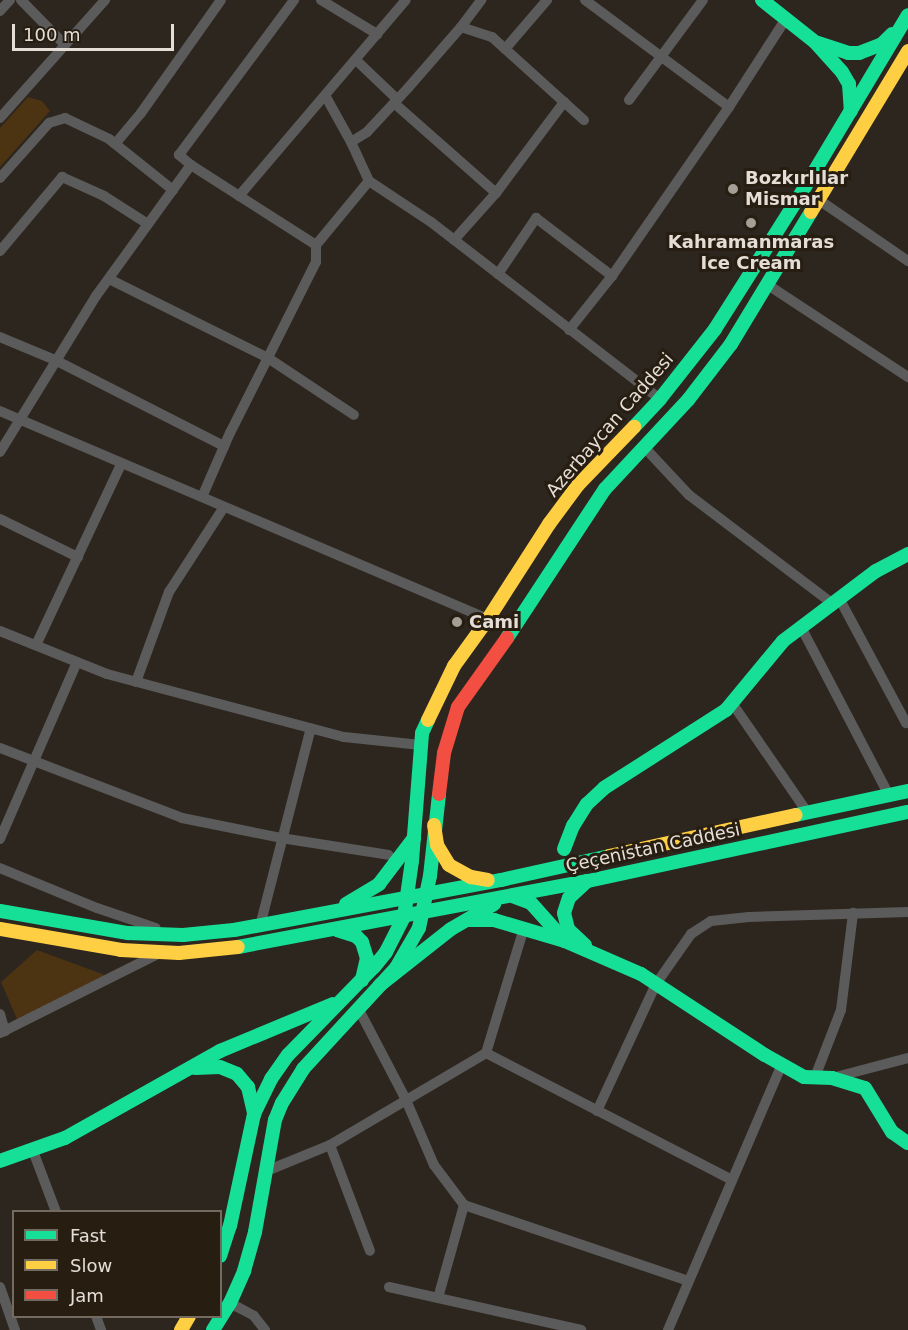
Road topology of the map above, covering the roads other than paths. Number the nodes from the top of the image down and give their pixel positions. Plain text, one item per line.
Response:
1 (10, 0) edge
2 (21, 0) edge
3 (105, 0) edge
4 (221, 0) edge
5 (294, 0) edge
6 (321, 0) edge
7 (406, 0) edge
8 (481, 0) edge
9 (547, 0) edge
10 (585, 0) edge
11 (703, 0) edge
12 (765, 1) edge
13 (0, 11) edge
14 (908, 15) edge
15 (785, 20) junction
16 (461, 27) junction
17 (899, 27) junction
18 (377, 34) junction
19 (815, 42) junction
20 (65, 45) junction
21 (505, 49) junction
22 (907, 54) edge
23 (661, 56) junction
24 (356, 60) junction
25 (326, 97) junction
26 (629, 99) dead end
27 (395, 101) junction
28 (564, 102) junction
29 (729, 107) junction
30 (851, 111) junction
31 (0, 118) edge
32 (584, 120) dead end
33 (351, 142) junction
34 (115, 144) junction
35 (191, 165) junction
36 (0, 178) edge
37 (369, 181) junction
38 (173, 190) junction
39 (496, 193) junction
40 (239, 196) junction
41 (819, 200) junction
42 (148, 224) junction
43 (454, 240) junction
44 (316, 245) junction
45 (0, 251) edge
46 (908, 261) edge
47 (498, 274) junction
48 (612, 276) junction
49 (109, 279) junction
50 (768, 285) junction
51 (569, 330) junction
52 (0, 337) edge
53 (268, 358) junction
54 (55, 360) junction
55 (908, 377) edge
56 (660, 399) junction
57 (0, 411) edge
58 (354, 415) dead end
59 (18, 419) junction
60 (224, 446) junction
61 (645, 448) junction
62 (0, 452) edge
63 (121, 464) junction
64 (202, 497) junction
65 (224, 507) junction
66 (0, 519) edge
67 (908, 554) edge
68 (78, 557) junction
69 (836, 601) junction
70 (488, 619) junction
71 (801, 627) junction
72 (0, 631) edge
73 (36, 645) junction
74 (77, 662) junction
75 (136, 682) junction
76 (732, 703) junction
77 (908, 722) edge
78 (311, 728) junction
79 (421, 745) junction
80 (0, 748) edge
81 (34, 761) junction
82 (908, 791) edge
83 (889, 795) junction
84 (908, 812) edge
85 (808, 813) junction
86 (434, 825) junction
87 (414, 837) junction
88 (281, 838) junction
89 (0, 839) edge
90 (564, 849) dead end
91 (389, 855) dead end
92 (0, 868) edge
93 (501, 880) junction
94 (588, 881) junction
95 (427, 894) junction
96 (512, 896) junction
97 (407, 897) junction
98 (0, 911) edge
99 (908, 912) edge
100 (330, 913) junction
101 (853, 913) junction
102 (423, 914) junction
103 (404, 917) junction
104 (466, 920) junction
105 (260, 926) junction
106 (524, 928) junction
107 (0, 929) edge
108 (333, 930) junction
109 (183, 935) junction
110 (565, 941) junction
111 (592, 950) junction
112 (159, 953) junction
113 (362, 980) junction
114 (656, 984) junction
115 (380, 985) junction
116 (349, 993) junction
117 (358, 1008) junction
118 (0, 1014) edge
119 (3, 1032) edge
120 (486, 1053) junction
121 (908, 1058) edge
122 (782, 1064) junction
123 (192, 1068) junction
124 (815, 1077) junction
125 (832, 1078) junction
126 (406, 1100) junction
127 (597, 1111) junction
128 (254, 1114) junction
129 (908, 1143) edge
130 (330, 1145) junction
131 (33, 1151) junction
132 (0, 1161) edge
133 (264, 1172) junction
134 (732, 1180) junction
135 (464, 1205) junction
136 (55, 1210) edge
137 (222, 1250) edge
138 (370, 1251) dead end
139 (689, 1281) junction
140 (0, 1287) edge
141 (389, 1287) dead end
142 (438, 1298) junction
143 (230, 1303) junction
144 (222, 1316) edge
145 (5, 1321) edge
146 (15, 1330) edge
147 (265, 1330) edge
148 (581, 1330) edge
149 (668, 1330) edge

1 - 13 street
2 - 20 street
3 - 20 street
4 - 34 street
5 - 35 street
6 - 18 street
7 - 18 street
8 - 16 street
9 - 21 street
10 - 23 street
11 - 23 street
12 - 15 main road
14 - 17 main road, Azerbaycan Caddesi
15 - 19 main road
15 - 29 street
16 - 21 street
16 - 27 street
17 - 19 main road
17 - 30 main road, Azerbaycan Caddesi
18 - 24 street
19 - 30 main road
20 - 31 street
21 - 28 street
22 - 41 main road
23 - 26 street
23 - 29 street
24 - 25 street
24 - 27 street
25 - 33 street
25 - 40 street
27 - 33 street
27 - 39 street
28 - 32 street
28 - 39 street
29 - 48 street
30 - 56 main road, Azerbaycan Caddesi
33 - 37 street
34 - 36 street
34 - 38 street
35 - 38 street
35 - 40 street
37 - 43 street
37 - 44 street
38 - 42 street
39 - 43 street
40 - 44 street
41 - 46 street
41 - 50 main road
42 - 45 street
42 - 49 street
43 - 47 street
44 - 53 street
47 - 48 street
47 - 51 street
48 - 51 street
49 - 53 street
49 - 54 street
50 - 55 street
50 - 61 main road
51 - 56 street
52 - 54 street
53 - 58 street
53 - 60 street
54 - 59 street
54 - 60 street
56 - 70 main road, Azerbaycan Caddesi
57 - 59 street
59 - 62 street
59 - 63 street
60 - 64 street
61 - 69 street
61 - 86 main road
63 - 64 street
63 - 68 street
64 - 65 street
65 - 70 street
65 - 75 street
66 - 68 street
67 - 69 main road
68 - 73 street
69 - 71 main road
69 - 77 street
70 - 79 main road, Azerbaycan Caddesi
71 - 76 main road
71 - 83 street
72 - 73 street
73 - 74 street
74 - 75 street
74 - 81 street
75 - 78 street
76 - 85 street
76 - 90 main road
78 - 79 street
78 - 88 street
79 - 87 main road, Azerbaycan Caddesi
80 - 81 street
81 - 88 street
81 - 89 street
82 - 83 main road, Çeçenistan Caddesi
83 - 85 main road, Çeçenistan Caddesi
84 - 94 main road, Çeçenistan Caddesi
85 - 93 main road, Çeçenistan Caddesi
86 - 93 main road
86 - 95 main road
87 - 97 main road, Azerbaycan Caddesi
87 - 100 main road
88 - 91 street
88 - 105 street
92 - 109 street
93 - 95 main road, Çeçenistan Caddesi
94 - 96 main road, Çeçenistan Caddesi
94 - 111 main road
95 - 97 main road, Çeçenistan Caddesi
95 - 102 main road
96 - 102 main road, Çeçenistan Caddesi
96 - 104 main road
96 - 110 main road
97 - 100 main road, Çeçenistan Caddesi
97 - 103 main road, Azerbaycan Caddesi
98 - 109 main road, Çeçenistan Caddesi
99 - 101 street
100 - 105 main road, Çeçenistan Caddesi
101 - 114 street
101 - 124 street
102 - 103 main road, Çeçenistan Caddesi
102 - 115 main road
103 - 108 main road, Çeçenistan Caddesi
103 - 113 main road, Azerbaycan Caddesi
104 - 106 main road
104 - 115 main road
105 - 109 main road, Çeçenistan Caddesi
106 - 110 main road
106 - 120 street
107 - 112 main road, Çeçenistan Caddesi
108 - 112 main road, Çeçenistan Caddesi
108 - 113 main road
110 - 111 main road
111 - 114 main road
112 - 119 street
113 - 116 main road, Azerbaycan Caddesi
114 - 122 main road
114 - 127 street
115 - 117 main road
116 - 123 main road
116 - 128 main road, Azerbaycan Caddesi
117 - 126 street
117 - 133 main road
118 - 119 street
120 - 126 street
120 - 127 street
121 - 125 street
122 - 124 main road
122 - 134 street
123 - 128 main road
123 - 131 main road
124 - 125 main road
125 - 129 main road
126 - 130 street
126 - 135 street
127 - 134 street
128 - 137 main road
130 - 133 street
130 - 138 street
131 - 132 main road
131 - 136 street
133 - 143 main road
134 - 139 street
135 - 139 street
135 - 142 street
139 - 149 street
140 - 145 street
141 - 142 street
142 - 148 street
143 - 144 main road
143 - 147 street
145 - 146 street

